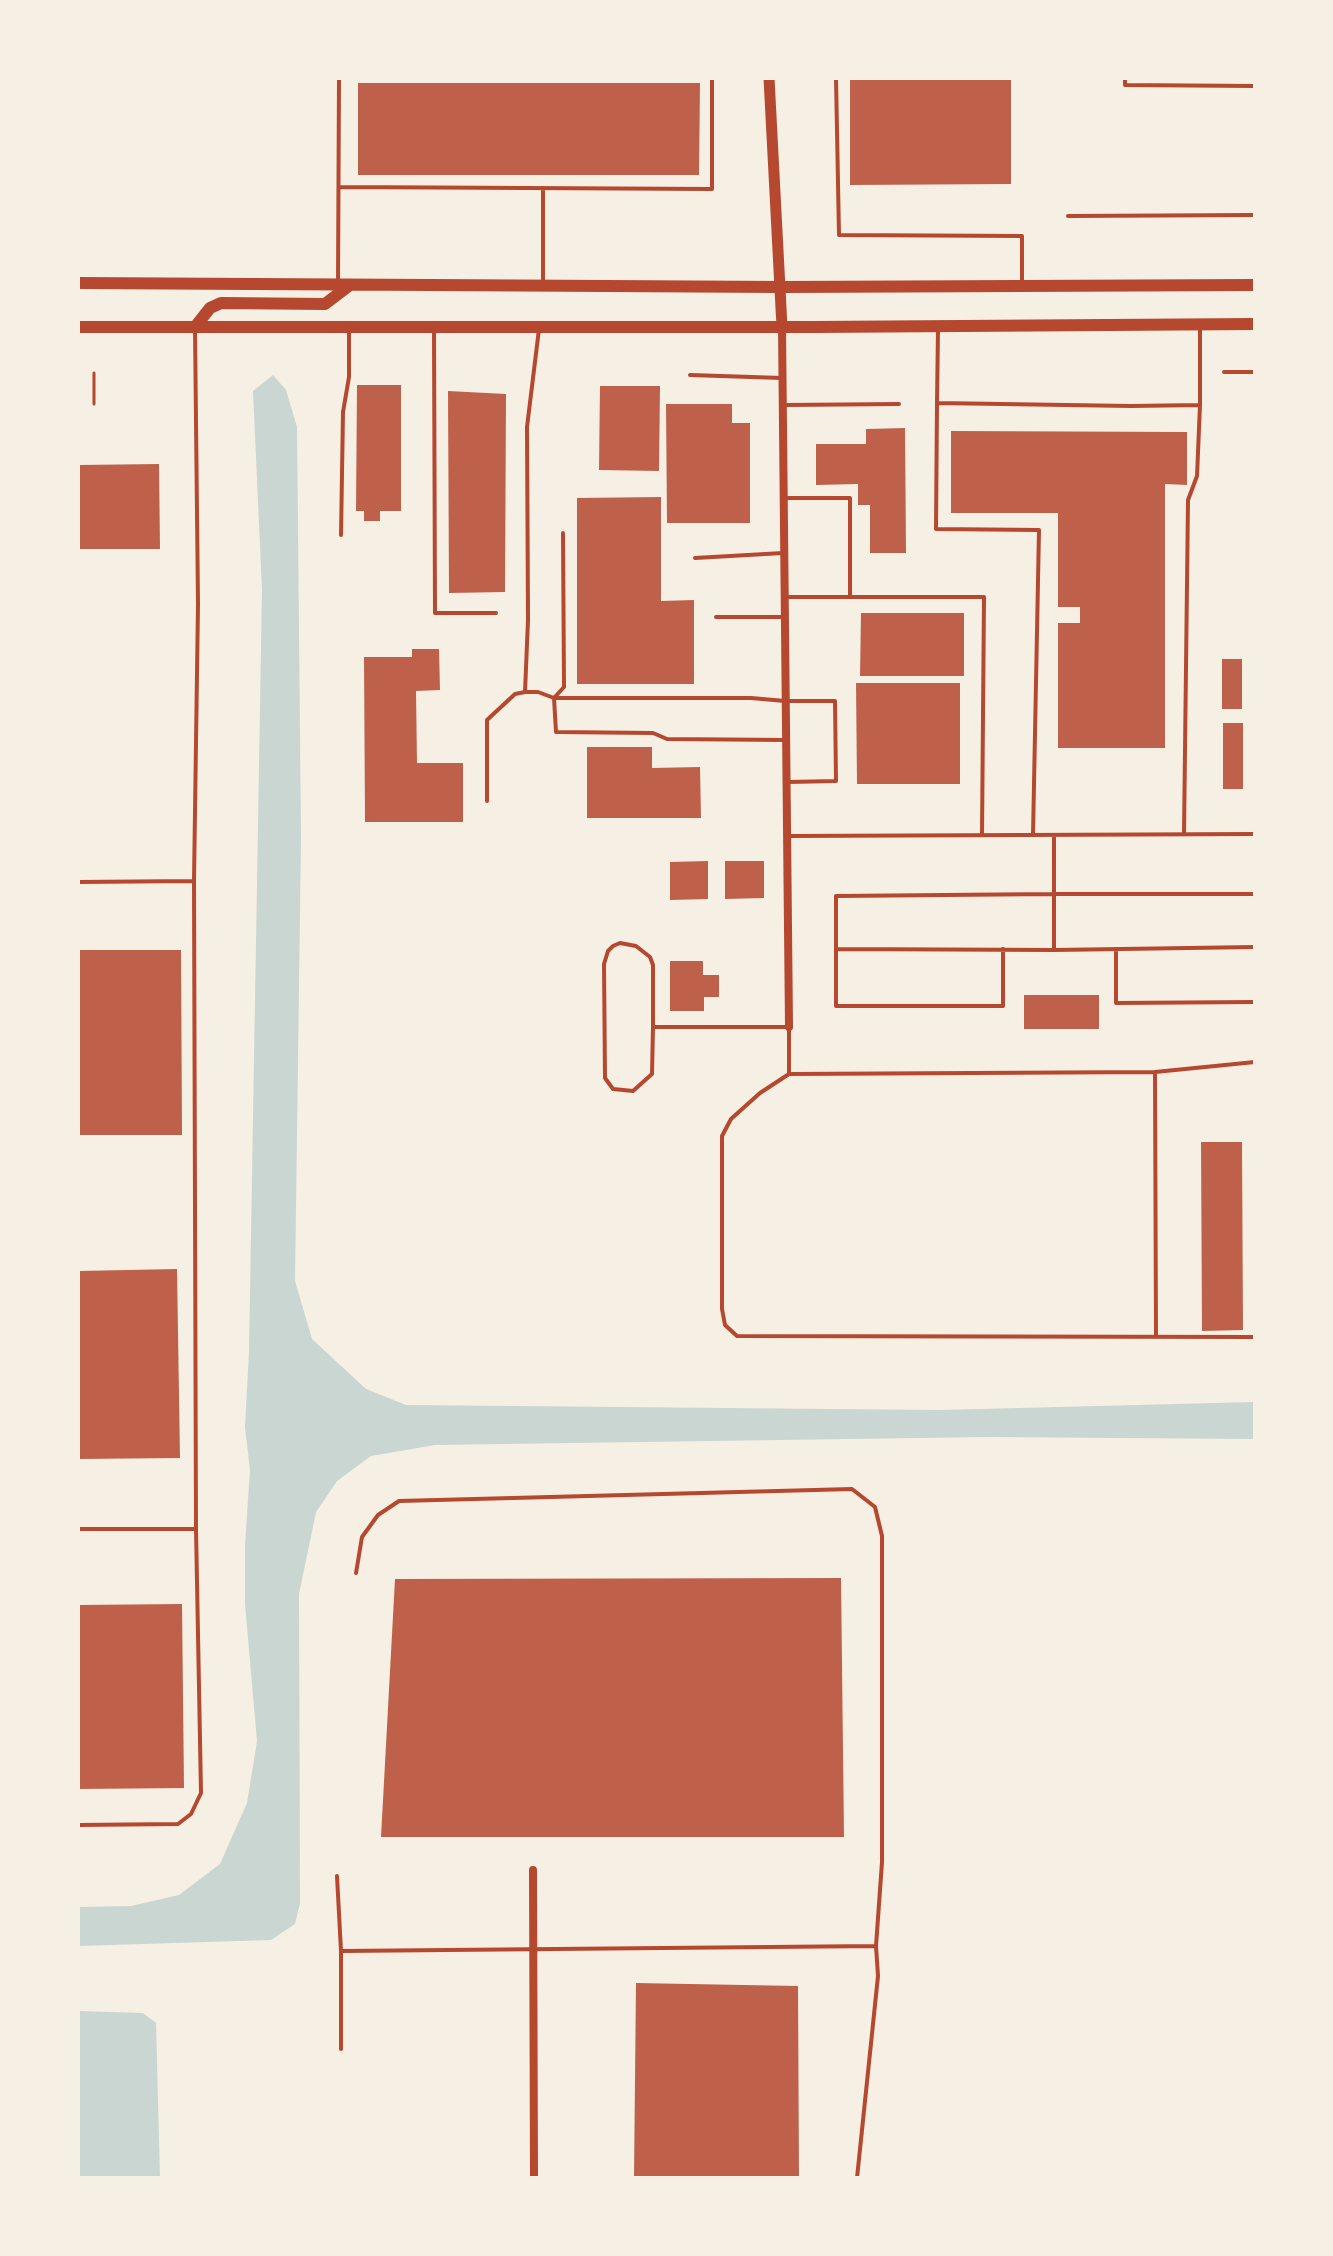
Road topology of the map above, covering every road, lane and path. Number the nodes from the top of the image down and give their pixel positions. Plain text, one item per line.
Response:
1 (339, 78) edge
2 (712, 78) edge
3 (769, 78) edge
4 (836, 78) edge
5 (1125, 78) edge
6 (1255, 86) edge
7 (339, 187) junction
8 (543, 188) junction
9 (1255, 215) edge
10 (1068, 216) dead end
11 (78, 283) edge
12 (344, 284) junction
13 (543, 285) junction
14 (1255, 285) edge
15 (1022, 286) junction
16 (782, 287) junction
17 (1255, 324) edge
18 (1200, 325) junction
19 (938, 326) junction
20 (78, 327) edge
21 (195, 327) junction
22 (349, 327) junction
23 (434, 327) junction
24 (539, 327) junction
25 (782, 327) junction
26 (1224, 372) dead end
27 (1255, 372) edge
28 (94, 373) dead end
29 (690, 375) dead end
30 (782, 378) junction
31 (937, 403) junction
32 (94, 404) dead end
33 (899, 404) dead end
34 (782, 405) junction
35 (1200, 405) junction
36 (783, 498) junction
37 (563, 533) dead end
38 (341, 535) dead end
39 (783, 553) junction
40 (695, 558) dead end
41 (784, 597) junction
42 (850, 597) junction
43 (496, 613) dead end
44 (716, 617) dead end
45 (784, 617) junction
46 (525, 692) junction
47 (554, 698) junction
48 (785, 701) junction
49 (786, 740) junction
50 (786, 782) junction
51 (487, 801) dead end
52 (1184, 834) junction
53 (1255, 834) edge
54 (982, 835) junction
55 (1033, 835) junction
56 (1054, 835) junction
57 (787, 836) junction
58 (194, 881) junction
59 (78, 882) edge
60 (1054, 894) junction
61 (1255, 894) edge
62 (1255, 947) edge
63 (836, 949) junction
64 (1003, 949) junction
65 (1116, 949) junction
66 (1054, 950) junction
67 (1255, 1002) edge
68 (653, 1027) junction
69 (789, 1027) junction
70 (1255, 1062) edge
71 (1155, 1072) junction
72 (789, 1074) junction
73 (1156, 1337) junction
74 (1255, 1337) edge
75 (78, 1529) edge
76 (196, 1529) junction
77 (356, 1573) dead end
78 (78, 1825) edge
79 (533, 1870) dead end
80 (337, 1876) dead end
81 (876, 1946) junction
82 (533, 1949) junction
83 (341, 1951) junction
84 (341, 2049) dead end
85 (534, 2178) edge
86 (857, 2178) edge

1 - 7 lane
2 - 8 lane
3 - 16 street
4 - 15 lane
5 - 6 lane
7 - 8 lane
7 - 12 lane
8 - 13 lane
9 - 10 lane
11 - 12 main road
12 - 13 main road
12 - 21 main road
13 - 16 main road
14 - 15 main road
15 - 16 main road
16 - 25 street
17 - 18 main road
18 - 19 main road
18 - 35 lane
19 - 25 main road
19 - 31 lane
20 - 21 main road
21 - 22 main road
21 - 58 lane
22 - 23 main road
22 - 38 lane
23 - 24 main road
23 - 43 lane
24 - 25 main road
24 - 46 lane
25 - 30 street
26 - 27 lane
28 - 32 path
29 - 30 lane
30 - 34 street
31 - 35 lane
31 - 55 lane
33 - 34 lane
34 - 36 street
35 - 52 lane
36 - 39 street
36 - 42 lane
37 - 47 lane
39 - 40 lane
39 - 41 street
41 - 42 lane
41 - 45 street
42 - 54 lane
44 - 45 lane
45 - 48 street
46 - 47 lane
46 - 51 lane
47 - 48 lane
47 - 49 lane
48 - 49 street
48 - 50 lane
49 - 50 street
50 - 57 street
52 - 53 lane
52 - 56 lane
54 - 55 lane
54 - 57 lane
55 - 56 lane
56 - 60 lane
57 - 69 street
58 - 59 lane
58 - 76 lane
60 - 61 lane
60 - 63 lane
60 - 66 lane
62 - 65 lane
63 - 64 lane
63 - 64 lane
64 - 66 lane
65 - 66 lane
65 - 67 lane
68 - 68 lane
68 - 69 lane
69 - 72 lane
70 - 71 lane
71 - 72 lane
71 - 73 lane
72 - 73 lane
73 - 74 lane
75 - 76 lane
76 - 78 lane
77 - 81 lane
79 - 82 street
80 - 83 lane
81 - 82 lane
81 - 86 lane
82 - 83 lane
82 - 85 street
83 - 84 lane

